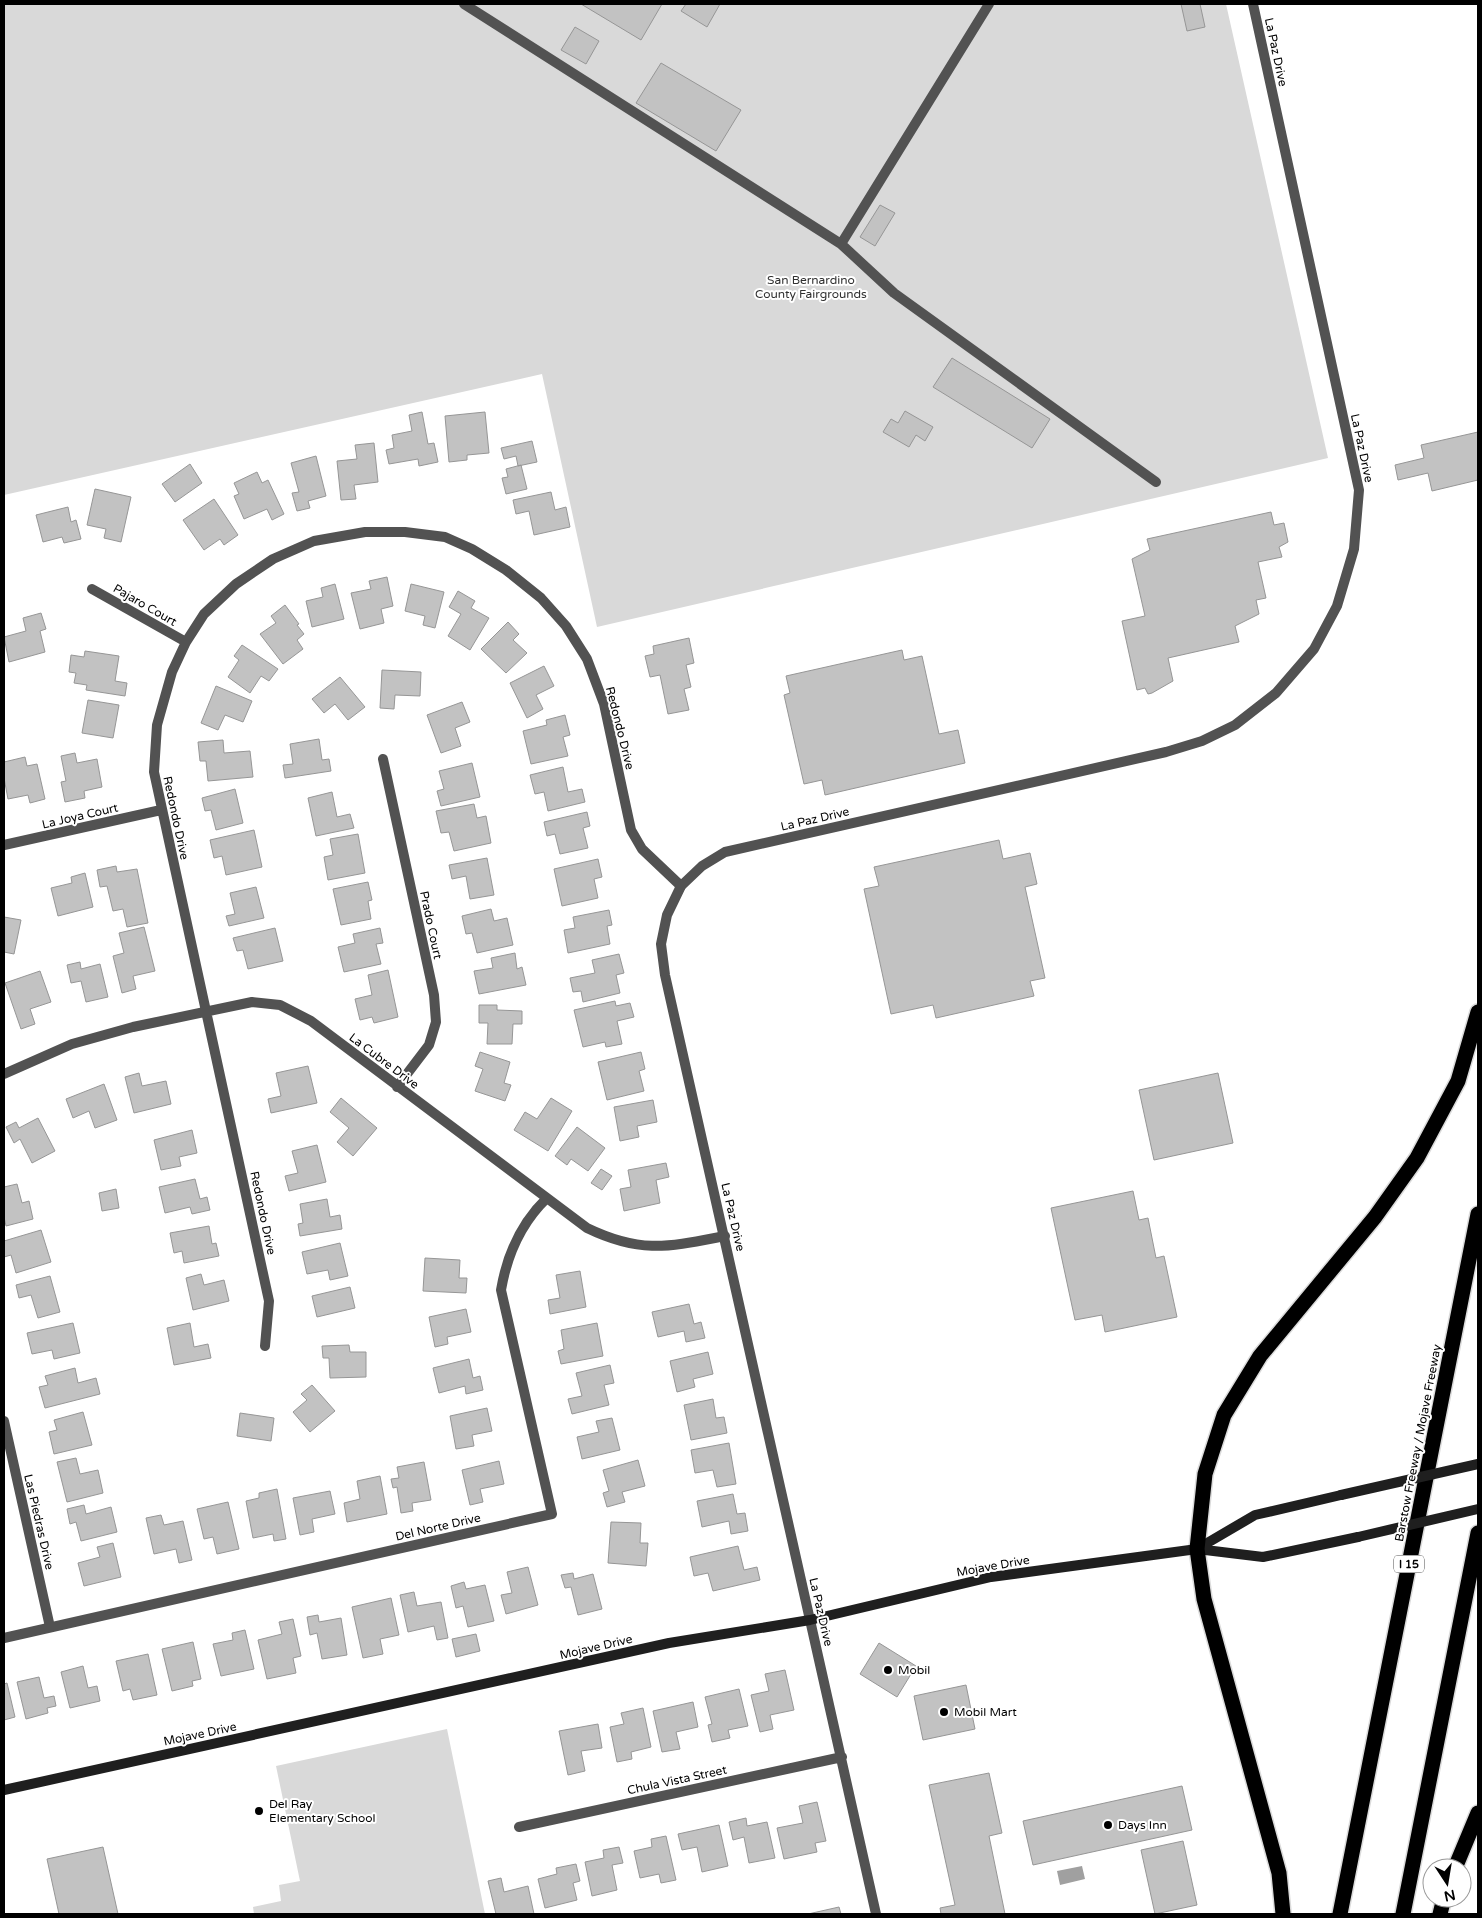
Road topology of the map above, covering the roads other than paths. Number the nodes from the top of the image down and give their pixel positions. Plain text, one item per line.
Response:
1 (464, 4) edge
2 (989, 4) edge
3 (1253, 4) edge
4 (841, 244) junction
5 (1156, 482) dead end
6 (92, 589) dead end
7 (186, 642) junction
8 (383, 759) dead end
9 (161, 810) junction
10 (4, 845) edge
11 (680, 886) junction
12 (206, 1012) junction
13 (1478, 1012) edge
14 (4, 1074) edge
15 (397, 1087) junction
16 (546, 1198) junction
17 (1478, 1214) edge
18 (725, 1236) junction
19 (265, 1346) dead end
20 (4, 1421) edge
21 (1478, 1464) edge
22 (1478, 1509) edge
23 (1478, 1532) edge
24 (1197, 1549) junction
25 (810, 1620) junction
26 (50, 1627) junction
27 (4, 1638) edge
28 (842, 1758) junction
29 (4, 1790) edge
30 (1478, 1813) edge
31 (518, 1827) dead end
32 (1459, 1858) edge
33 (876, 1914) edge
34 (1283, 1914) edge
35 (1340, 1914) edge
36 (1403, 1914) edge

1 - 4 street
2 - 4 street
3 - 11 street, La Paz Drive
4 - 5 street
6 - 7 street, Pajaro Court
7 - 9 street, Redondo Drive
7 - 11 street, Redondo Drive
8 - 15 street, Prado Court
9 - 10 street, La Joya Court
9 - 12 street, Redondo Drive
11 - 18 street, La Paz Drive
12 - 14 street, La Cubre Drive
12 - 15 street, La Cubre Drive
12 - 19 street, Redondo Drive
13 - 24 highway
15 - 16 street, La Cubre Drive
16 - 18 street, La Cubre Drive
16 - 26 street, Del Norte Drive
17 - 35 highway, Barstow Freeway / Mojave Freeway / I 15
18 - 25 street, La Paz Drive
20 - 26 street, Las Piedras Drive
21 - 24 main road, Mojave Drive, bridge
22 - 24 main road, Mojave Drive, bridge
23 - 36 highway
24 - 25 main road, Mojave Drive
24 - 34 highway
25 - 28 street, La Paz Drive
25 - 29 main road, Mojave Drive
26 - 27 street, Del Norte Drive
28 - 31 street, Chula Vista Street
28 - 33 street, La Paz Drive
30 - 32 highway

